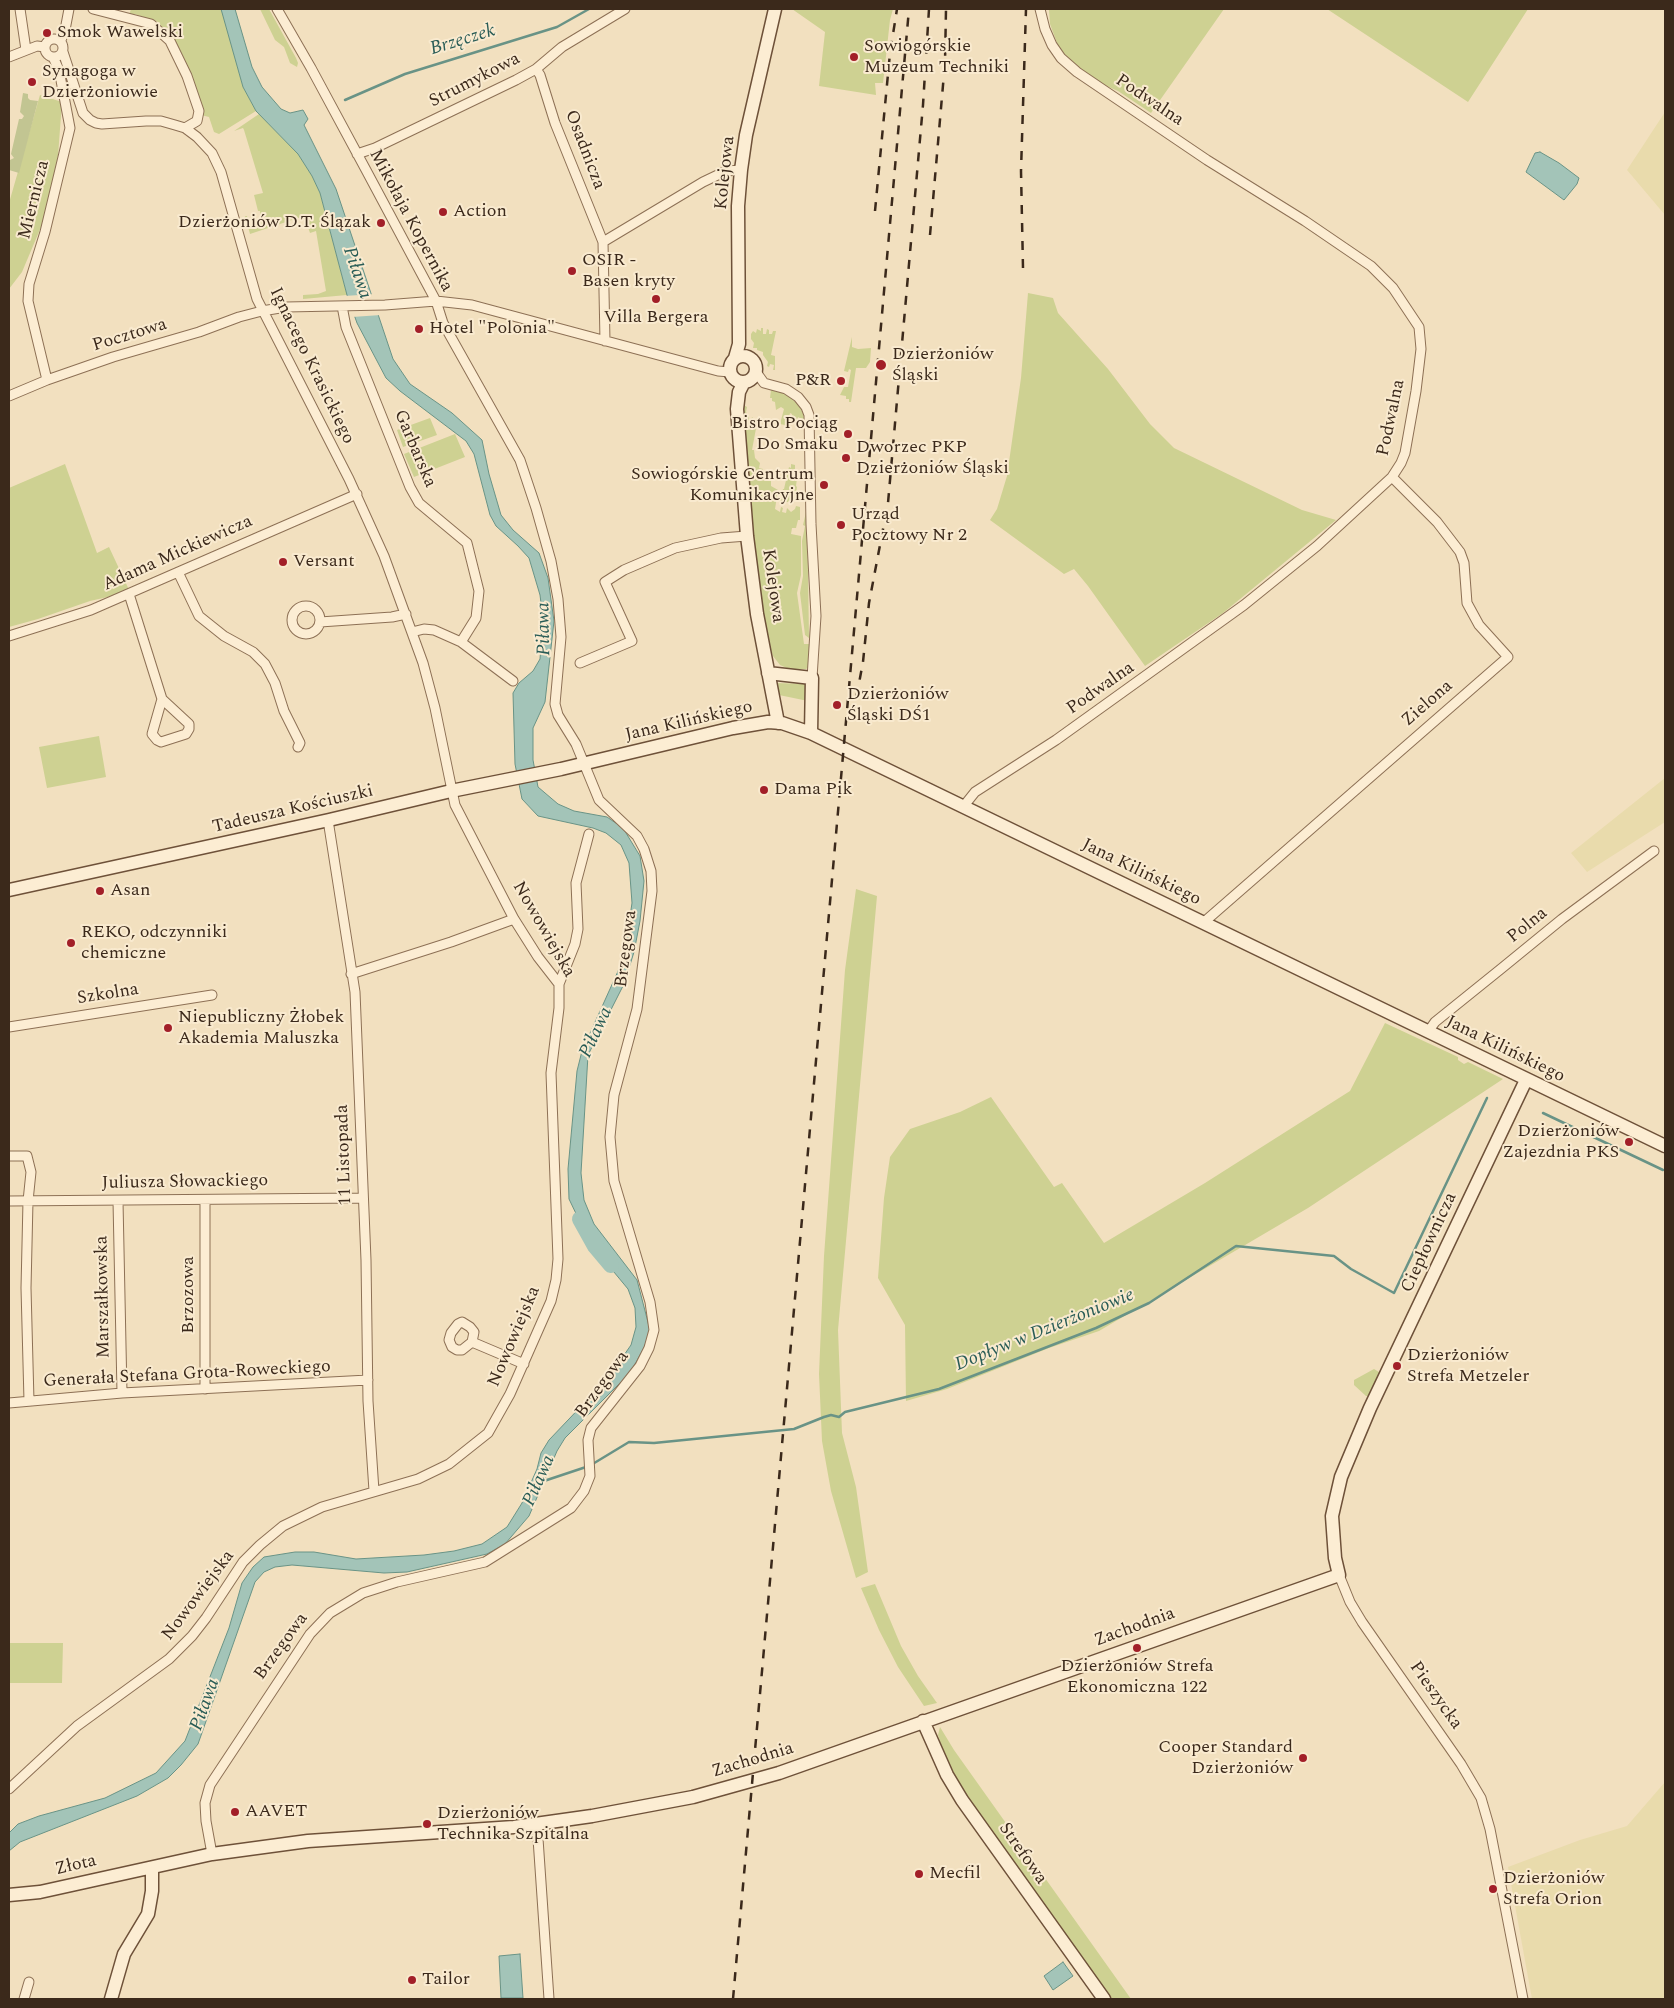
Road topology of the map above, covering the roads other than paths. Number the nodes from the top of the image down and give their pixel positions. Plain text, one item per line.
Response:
1 (20, 9) edge
2 (68, 9) edge
3 (93, 9) edge
4 (277, 9) edge
5 (625, 9) edge
6 (775, 9) edge
7 (1040, 9) edge
8 (61, 40) junction
9 (45, 47) junction
10 (26, 50) junction
11 (63, 52) junction
12 (9, 57) edge
13 (53, 57) junction
14 (536, 69) junction
15 (185, 128) junction
16 (357, 154) junction
17 (741, 170) junction
18 (603, 242) junction
19 (436, 301) junction
20 (344, 306) junction
21 (262, 311) junction
22 (605, 341) junction
23 (739, 353) junction
24 (756, 372) junction
25 (47, 380) junction
26 (737, 382) junction
27 (9, 396) edge
28 (1392, 477) junction
29 (357, 494) junction
30 (747, 536) junction
31 (178, 572) junction
32 (129, 594) junction
33 (406, 614) junction
34 (320, 622) dead end
35 (412, 632) junction
36 (9, 636) edge
37 (461, 642) junction
38 (580, 663) dead end
39 (768, 673) junction
40 (812, 678) junction
41 (513, 681) dead end
42 (162, 699) junction
43 (778, 723) junction
44 (811, 733) junction
45 (298, 747) dead end
46 (584, 764) junction
47 (451, 791) junction
48 (963, 807) junction
49 (328, 820) junction
50 (590, 834) dead end
51 (1654, 851) dead end
52 (9, 890) edge
53 (514, 919) junction
54 (1203, 923) junction
55 (351, 974) junction
56 (559, 984) junction
57 (212, 995) dead end
58 (9, 1027) edge
59 (1428, 1032) junction
60 (1526, 1080) junction
61 (1665, 1146) edge
62 (9, 1156) edge
63 (362, 1198) junction
64 (205, 1200) junction
65 (9, 1201) edge
66 (118, 1201) junction
67 (28, 1202) junction
68 (472, 1342) dead end
69 (524, 1364) junction
70 (368, 1380) junction
71 (205, 1389) junction
72 (122, 1393) junction
73 (29, 1401) junction
74 (9, 1403) edge
75 (1365, 1421) joint
76 (374, 1491) junction
77 (1339, 1575) junction
78 (923, 1722) junction
79 (9, 1790) edge
80 (537, 1824) junction
81 (212, 1854) junction
82 (152, 1868) junction
83 (9, 1895) edge
84 (29, 1982) dead end
85 (24, 1999) edge
86 (111, 1999) edge
87 (549, 1999) edge
88 (1104, 1999) edge
89 (1523, 1999) edge

1 - 10 street
2 - 8 street
3 - 15 street
4 - 16 street, Mikołaja Kopernika
5 - 14 street, Strumykowa
6 - 17 street, Kolejowa
7 - 28 street, Podwalna
8 - 9 street
8 - 11 street
9 - 10 street
9 - 13 street
10 - 12 street
11 - 13 street
11 - 15 street, Ignacego Krasickiego
13 - 25 street, Miernicza
14 - 16 street, Strumykowa
14 - 18 street, Osadnicza
15 - 21 street, Ignacego Krasickiego
16 - 19 street, Mikołaja Kopernika
17 - 18 street
17 - 23 street, Kolejowa
18 - 22 street, Osadnicza
19 - 20 street, Pocztowa
19 - 22 street, Pocztowa
19 - 46 street, Mikołaja Kopernika
20 - 21 street, Pocztowa
20 - 37 street, Garbarska
21 - 25 street, Pocztowa
21 - 29 street, Ignacego Krasickiego
22 - 26 street, Pocztowa
23 - 24 street
23 - 26 street
24 - 26 street
24 - 40 street
25 - 27 street, Pocztowa
26 - 30 street, Kolejowa
28 - 48 street, Podwalna
28 - 54 street, Zielona
29 - 31 street, Adama Mickiewicza
29 - 33 street, Ignacego Krasickiego
30 - 38 street
30 - 39 street, Kolejowa
31 - 32 street, Adama Mickiewicza
31 - 45 street
32 - 36 street, Adama Mickiewicza
32 - 42 street
33 - 34 street
33 - 35 street, Nowowiejska
35 - 37 street
35 - 47 street, Nowowiejska
37 - 41 street
39 - 40 street
39 - 43 street, Kolejowa
40 - 44 street
42 - 42 street
43 - 44 street, Jana Kilińskiego
43 - 46 street, Jana Kilińskiego
44 - 48 street, Jana Kilińskiego
46 - 47 street, Tadeusza Kościuszki
46 - 81 street, Brzegowa
47 - 49 street, Tadeusza Kościuszki
47 - 53 street, Nowowiejska
48 - 54 street, Jana Kilińskiego
49 - 52 street, Tadeusza Kościuszki
49 - 55 street, 11 Listopada
50 - 56 street
51 - 59 street, Polna
53 - 55 street
53 - 56 street, Nowowiejska
54 - 59 street, Jana Kilińskiego
55 - 63 street, 11 Listopada
56 - 69 street, Nowowiejska
57 - 58 street, Szkolna
59 - 60 street, Jana Kilińskiego
60 - 61 street, Jana Kilińskiego
60 - 75 street, Ciepłownicza
62 - 67 street
63 - 64 street, Juliusza Słowackiego
63 - 70 street, 11 Listopada
64 - 66 street, Juliusza Słowackiego
64 - 71 street, Brzozowa
65 - 67 street, Juliusza Słowackiego
66 - 67 street, Juliusza Słowackiego
66 - 72 street, Marszałkowska
67 - 73 street
68 - 69 street
69 - 76 street, Nowowiejska
70 - 71 street, Generała Stefana Grota-Roweckiego
70 - 76 street, 11 Listopada
71 - 72 street, Generała Stefana Grota-Roweckiego
72 - 73 street, Generała Stefana Grota-Roweckiego
73 - 74 street, Generała Stefana Grota-Roweckiego
75 - 77 street, Pieszycka
76 - 79 street, Nowowiejska
77 - 78 street, Zachodnia
77 - 89 street, Pieszycka
78 - 80 street, Zachodnia
78 - 88 street, Strefowa
80 - 81 street, Zachodnia
80 - 87 street
81 - 82 street, Zachodnia
82 - 83 street, Złota
82 - 86 street
84 - 85 street

